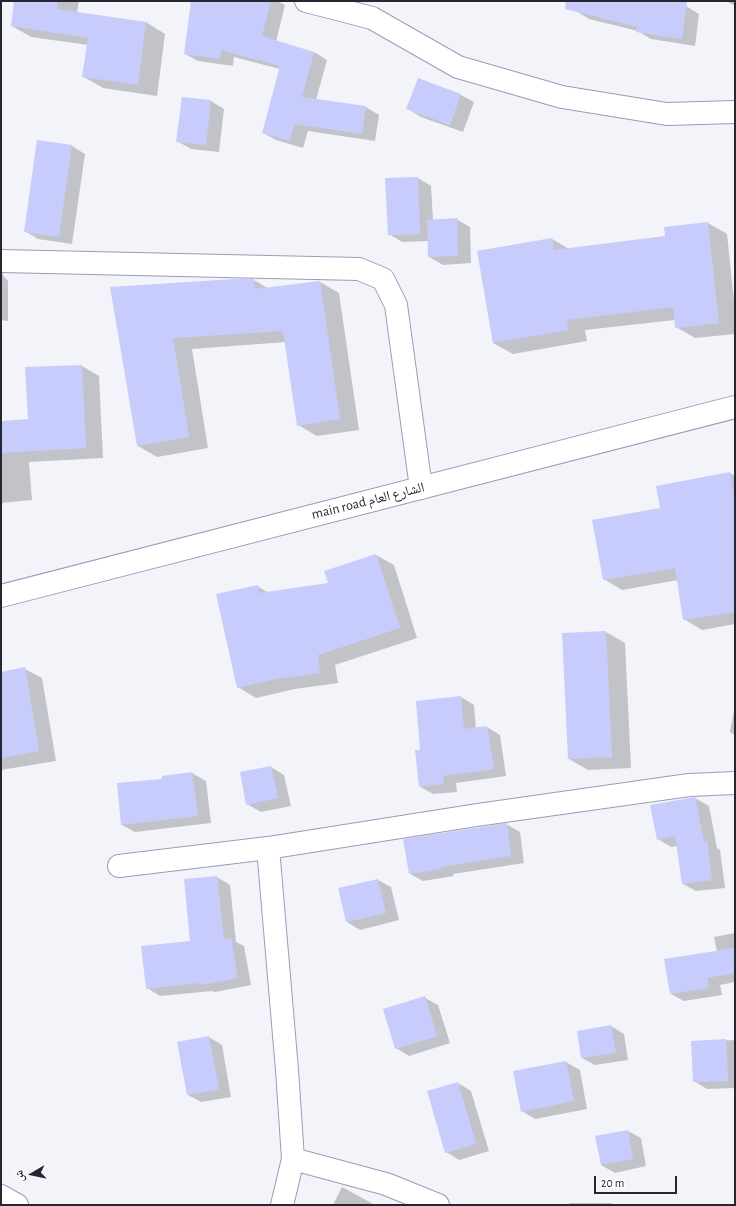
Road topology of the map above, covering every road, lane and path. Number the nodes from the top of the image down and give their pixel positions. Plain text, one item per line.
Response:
1 (306, 1) edge
2 (373, 10) edge
3 (735, 112) edge
4 (1, 261) edge
5 (735, 407) edge
6 (421, 488) junction
7 (1, 596) edge
8 (735, 782) edge
9 (268, 848) junction
10 (119, 866) dead end
11 (293, 1159) junction
12 (1, 1196) edge
13 (17, 1205) edge
14 (282, 1205) edge
15 (438, 1205) edge

1 - 2 main road
2 - 3 main road
4 - 6 main road
5 - 6 main road, main road الشارع العام
6 - 7 main road, main road الشارع العام
8 - 9 main road
9 - 10 main road
9 - 11 main road
11 - 14 main road
11 - 15 main road
12 - 13 main road

